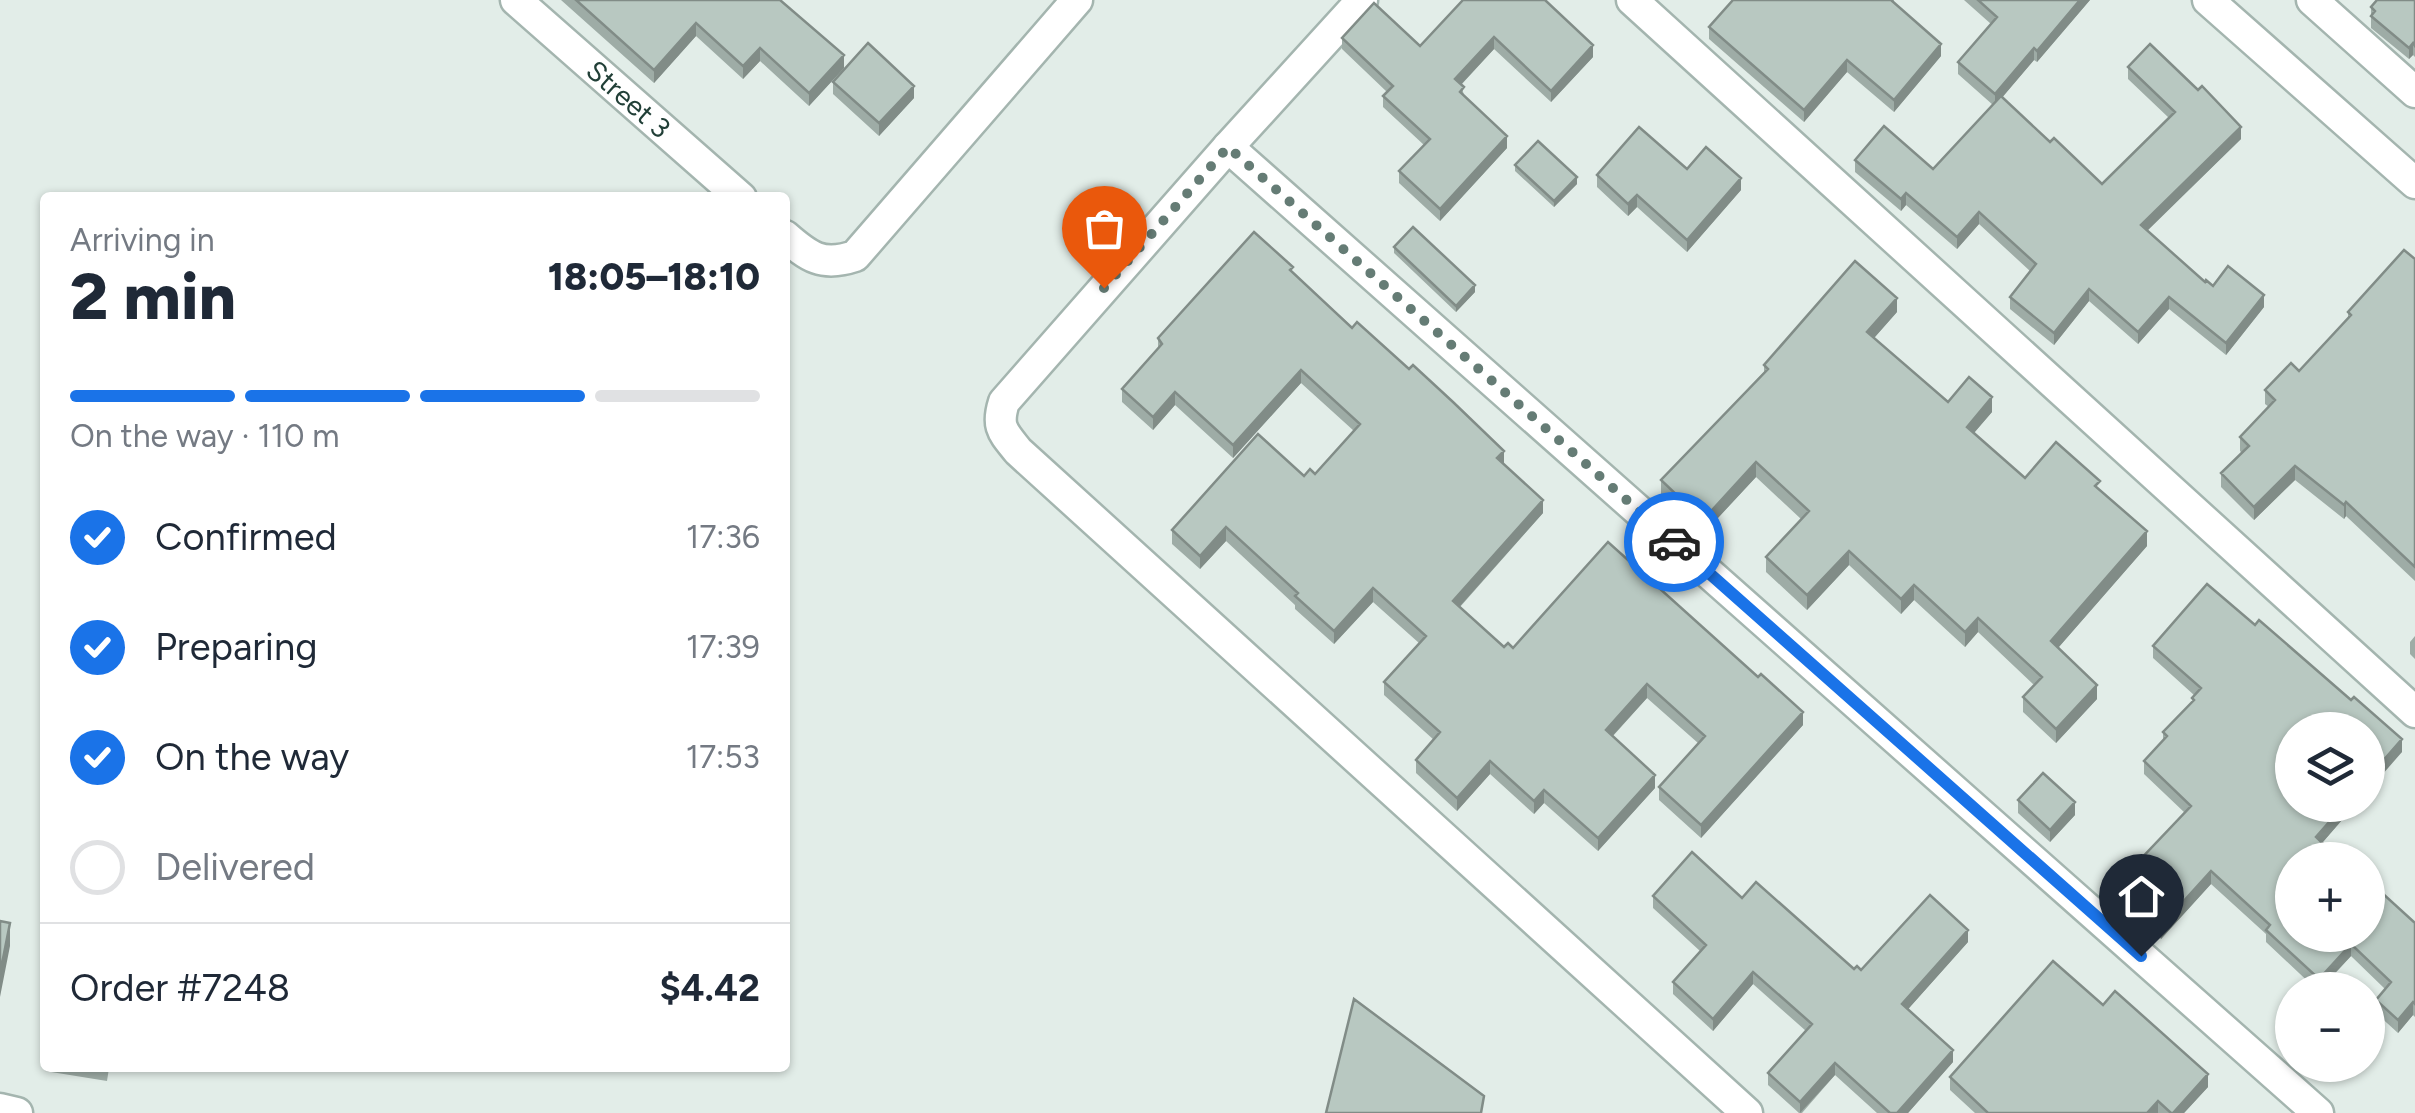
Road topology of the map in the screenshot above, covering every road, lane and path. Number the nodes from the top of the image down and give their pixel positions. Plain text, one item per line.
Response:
1 (516, 0) edge
2 (1362, 0) edge
3 (1632, 0) edge
4 (2208, 0) edge
5 (2312, 0) edge
6 (1072, 2) edge
7 (2415, 92) edge
8 (1228, 147) junction
9 (2415, 184) edge
10 (734, 192) edge
11 (790, 240) edge
12 (2415, 712) edge
13 (1, 1110) edge
14 (16, 1113) edge
15 (1747, 1113) edge
16 (2318, 1113) edge

1 - 10 street, Street 3
2 - 8 street
3 - 12 street
4 - 9 street
5 - 7 street
6 - 11 street
8 - 15 street
8 - 16 street
13 - 14 street

